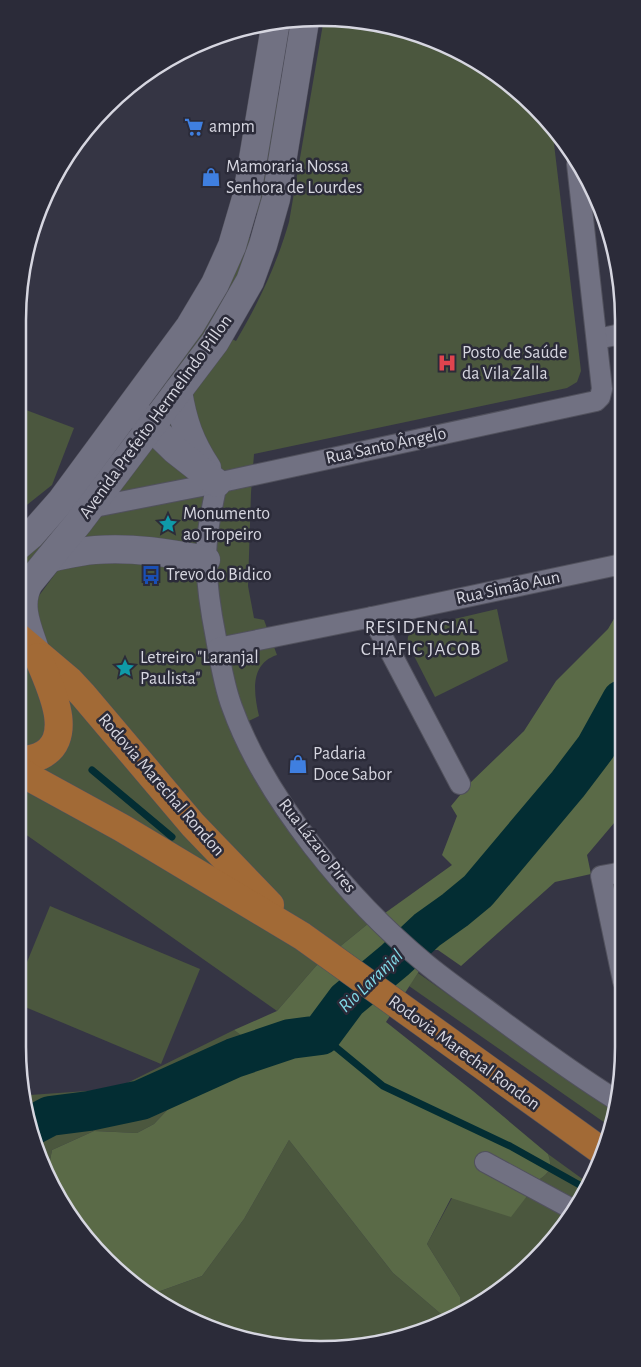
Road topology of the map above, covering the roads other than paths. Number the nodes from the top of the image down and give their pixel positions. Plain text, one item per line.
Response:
1 (304, 27) edge
2 (274, 30) edge
3 (269, 61) junction
4 (298, 66) junction
5 (579, 180) edge
6 (240, 222) junction
7 (268, 228) junction
8 (615, 335) edge
9 (596, 340) junction
10 (178, 391) junction
11 (132, 406) junction
12 (151, 427) junction
13 (217, 483) junction
14 (89, 508) junction
15 (26, 539) edge
16 (50, 558) junction
17 (206, 560) junction
18 (615, 566) edge
19 (26, 588) edge
20 (372, 618) junction
21 (27, 645) edge
22 (218, 648) junction
23 (26, 759) edge
24 (26, 774) edge
25 (460, 784) dead end
26 (615, 874) edge
27 (302, 936) junction
28 (615, 941) edge
29 (610, 1096) edge
30 (596, 1148) edge
31 (486, 1162) dead end
32 (567, 1206) edge

1 - 4 main road, Avenida Prefeito Hermelindo Pillon
2 - 3 main road, Avenida Prefeito Hermelindo Pillon
3 - 4 main road
3 - 6 main road, Avenida Prefeito Hermelindo Pillon
4 - 7 main road, Avenida Prefeito Hermelindo Pillon
5 - 9 street
6 - 7 main road
6 - 11 main road, Avenida Prefeito Hermelindo Pillon
7 - 10 main road, Avenida Prefeito Hermelindo Pillon
8 - 9 street
9 - 13 street, Rua Santo Ângelo
10 - 12 main road, Avenida Prefeito Hermelindo Pillon
10 - 13 main road
11 - 12 main road
11 - 15 main road, Avenida Prefeito Hermelindo Pillon
12 - 13 main road
12 - 14 main road, Avenida Prefeito Hermelindo Pillon
13 - 14 street, Rua Santo Ângelo
13 - 17 street, Rua Lázaro Pires
14 - 16 main road, Avenida Prefeito Hermelindo Pillon
16 - 17 main road
16 - 19 main road, Avenida Prefeito Hermelindo Pillon
17 - 22 street, Rua Lázaro Pires
18 - 20 street, Rua Simão Aun
20 - 22 street, Rua Simão Aun
20 - 25 street
21 - 23 main road
21 - 27 main road, Rodovia Marechal Rondon
22 - 29 street, Rua Lázaro Pires
24 - 27 main road, Rodovia Marechal Rondon
26 - 28 street
27 - 30 main road, Rodovia Marechal Rondon
31 - 32 street

